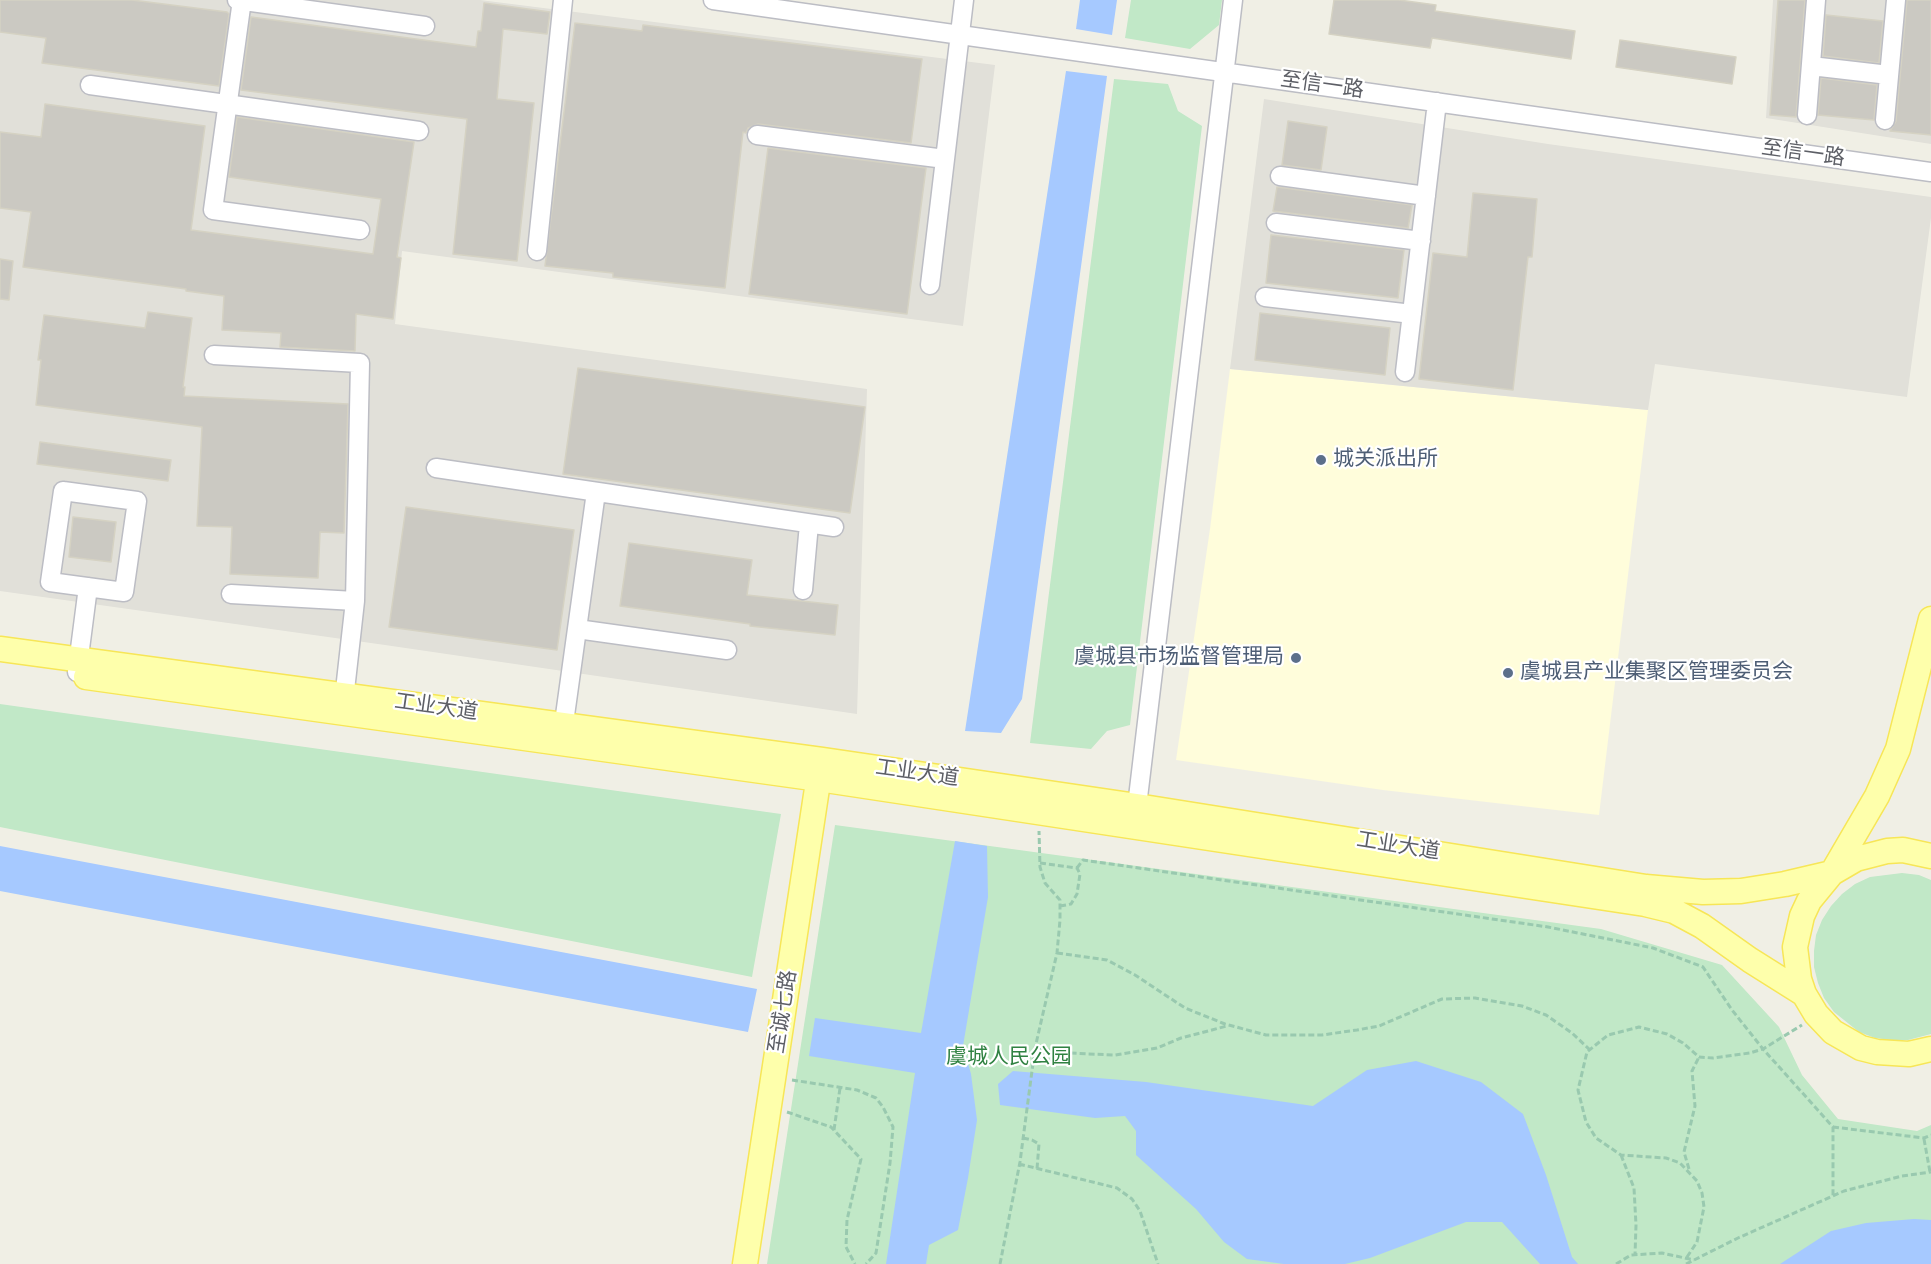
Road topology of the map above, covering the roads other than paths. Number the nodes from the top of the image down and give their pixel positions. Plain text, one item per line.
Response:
1 (237, 0) edge
2 (242, 0) edge
3 (563, 0) edge
4 (713, 0) edge
5 (964, 0) edge
6 (1233, 0) edge
7 (1816, 0) edge
8 (1896, 0) edge
9 (424, 26) dead end
10 (959, 35) junction
11 (1811, 66) junction
12 (1224, 72) junction
13 (1889, 75) junction
14 (90, 85) dead end
15 (1437, 102) junction
16 (228, 104) junction
17 (1807, 115) dead end
18 (1885, 120) dead end
19 (419, 130) dead end
20 (757, 135) dead end
21 (945, 159) junction
22 (1931, 172) edge
23 (1280, 176) dead end
24 (1426, 196) junction
25 (1276, 223) dead end
26 (360, 230) dead end
27 (1421, 241) junction
28 (537, 251) dead end
29 (930, 285) dead end
30 (1265, 297) dead end
31 (1412, 314) junction
32 (214, 355) dead end
33 (1405, 372) dead end
34 (436, 468) dead end
35 (596, 492) junction
36 (809, 524) junction
37 (834, 527) dead end
38 (88, 587) junction
39 (803, 590) dead end
40 (231, 594) dead end
41 (355, 601) junction
42 (1931, 619) edge
43 (577, 629) junction
44 (0, 649) edge
45 (727, 650) dead end
46 (0, 666) edge
47 (78, 668) junction
48 (344, 704) junction
49 (562, 734) junction
50 (821, 769) junction
51 (1137, 806) junction
52 (1931, 856) edge
53 (1832, 873) junction
54 (1810, 1004) junction
55 (1931, 1049) edge
56 (745, 1264) edge

1 - 2 street
2 - 9 street
2 - 16 street
3 - 28 street
4 - 10 street, 至信一路
5 - 10 street
6 - 12 street
7 - 11 street
8 - 13 street
10 - 12 street, 至信一路
10 - 21 street
11 - 13 street
11 - 17 street
12 - 15 street, 至信一路
12 - 51 street
13 - 18 street
14 - 16 street
15 - 22 street, 至信一路
15 - 24 street
16 - 19 street
16 - 26 street
20 - 21 street
21 - 29 street
23 - 24 street
24 - 27 street
25 - 27 street
27 - 31 street
30 - 31 street
31 - 33 street
32 - 41 street
34 - 35 street
35 - 36 street
35 - 43 street
36 - 37 street
36 - 39 street
38 - 38 street
38 - 47 street
40 - 41 street
41 - 48 street
42 - 53 main road
43 - 45 street
43 - 49 street
44 - 47 main road, 工业大道
46 - 47 main road
47 - 48 main road, 工业大道
48 - 49 main road, 工业大道
49 - 50 main road, 工业大道
50 - 51 main road, 工业大道
50 - 54 main road
50 - 56 main road, 至诚七路
51 - 53 main road, 工业大道
52 - 53 main road
53 - 54 main road
54 - 55 main road

